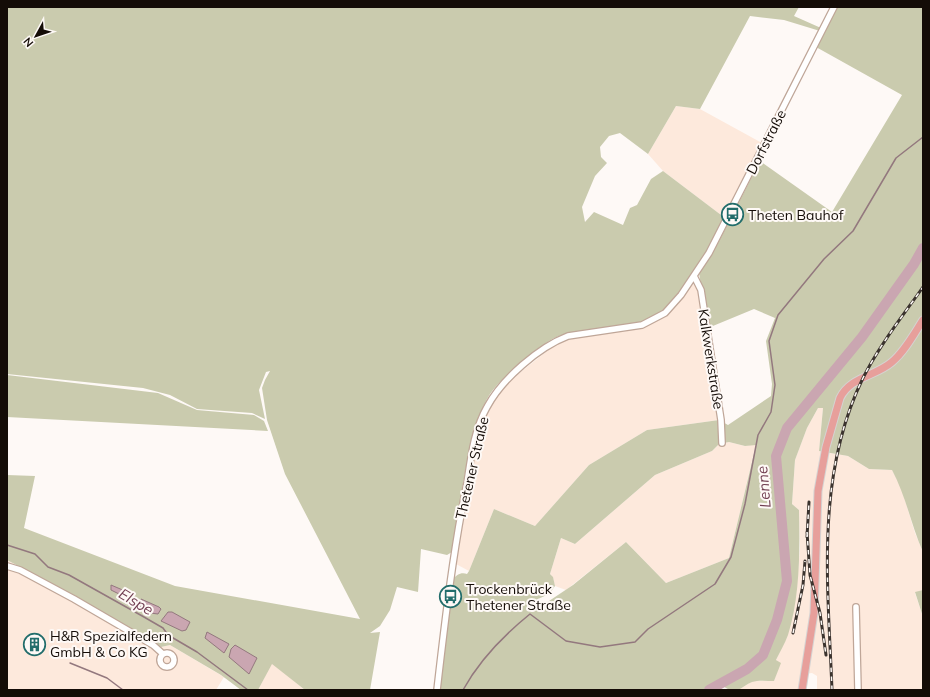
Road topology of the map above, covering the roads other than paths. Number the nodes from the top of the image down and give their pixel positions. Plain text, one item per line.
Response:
1 (834, 7) edge
2 (694, 276) junction
3 (923, 320) edge
4 (722, 443) dead end
5 (7, 566) edge
6 (856, 607) dead end
7 (162, 654) dead end
8 (437, 690) edge
9 (802, 690) edge
10 (858, 690) edge

1 - 2 street, Dorfstraße
2 - 4 street, Kalkwerkstraße
2 - 8 street, Thetener Straße
3 - 9 main road
5 - 7 street
6 - 10 street

